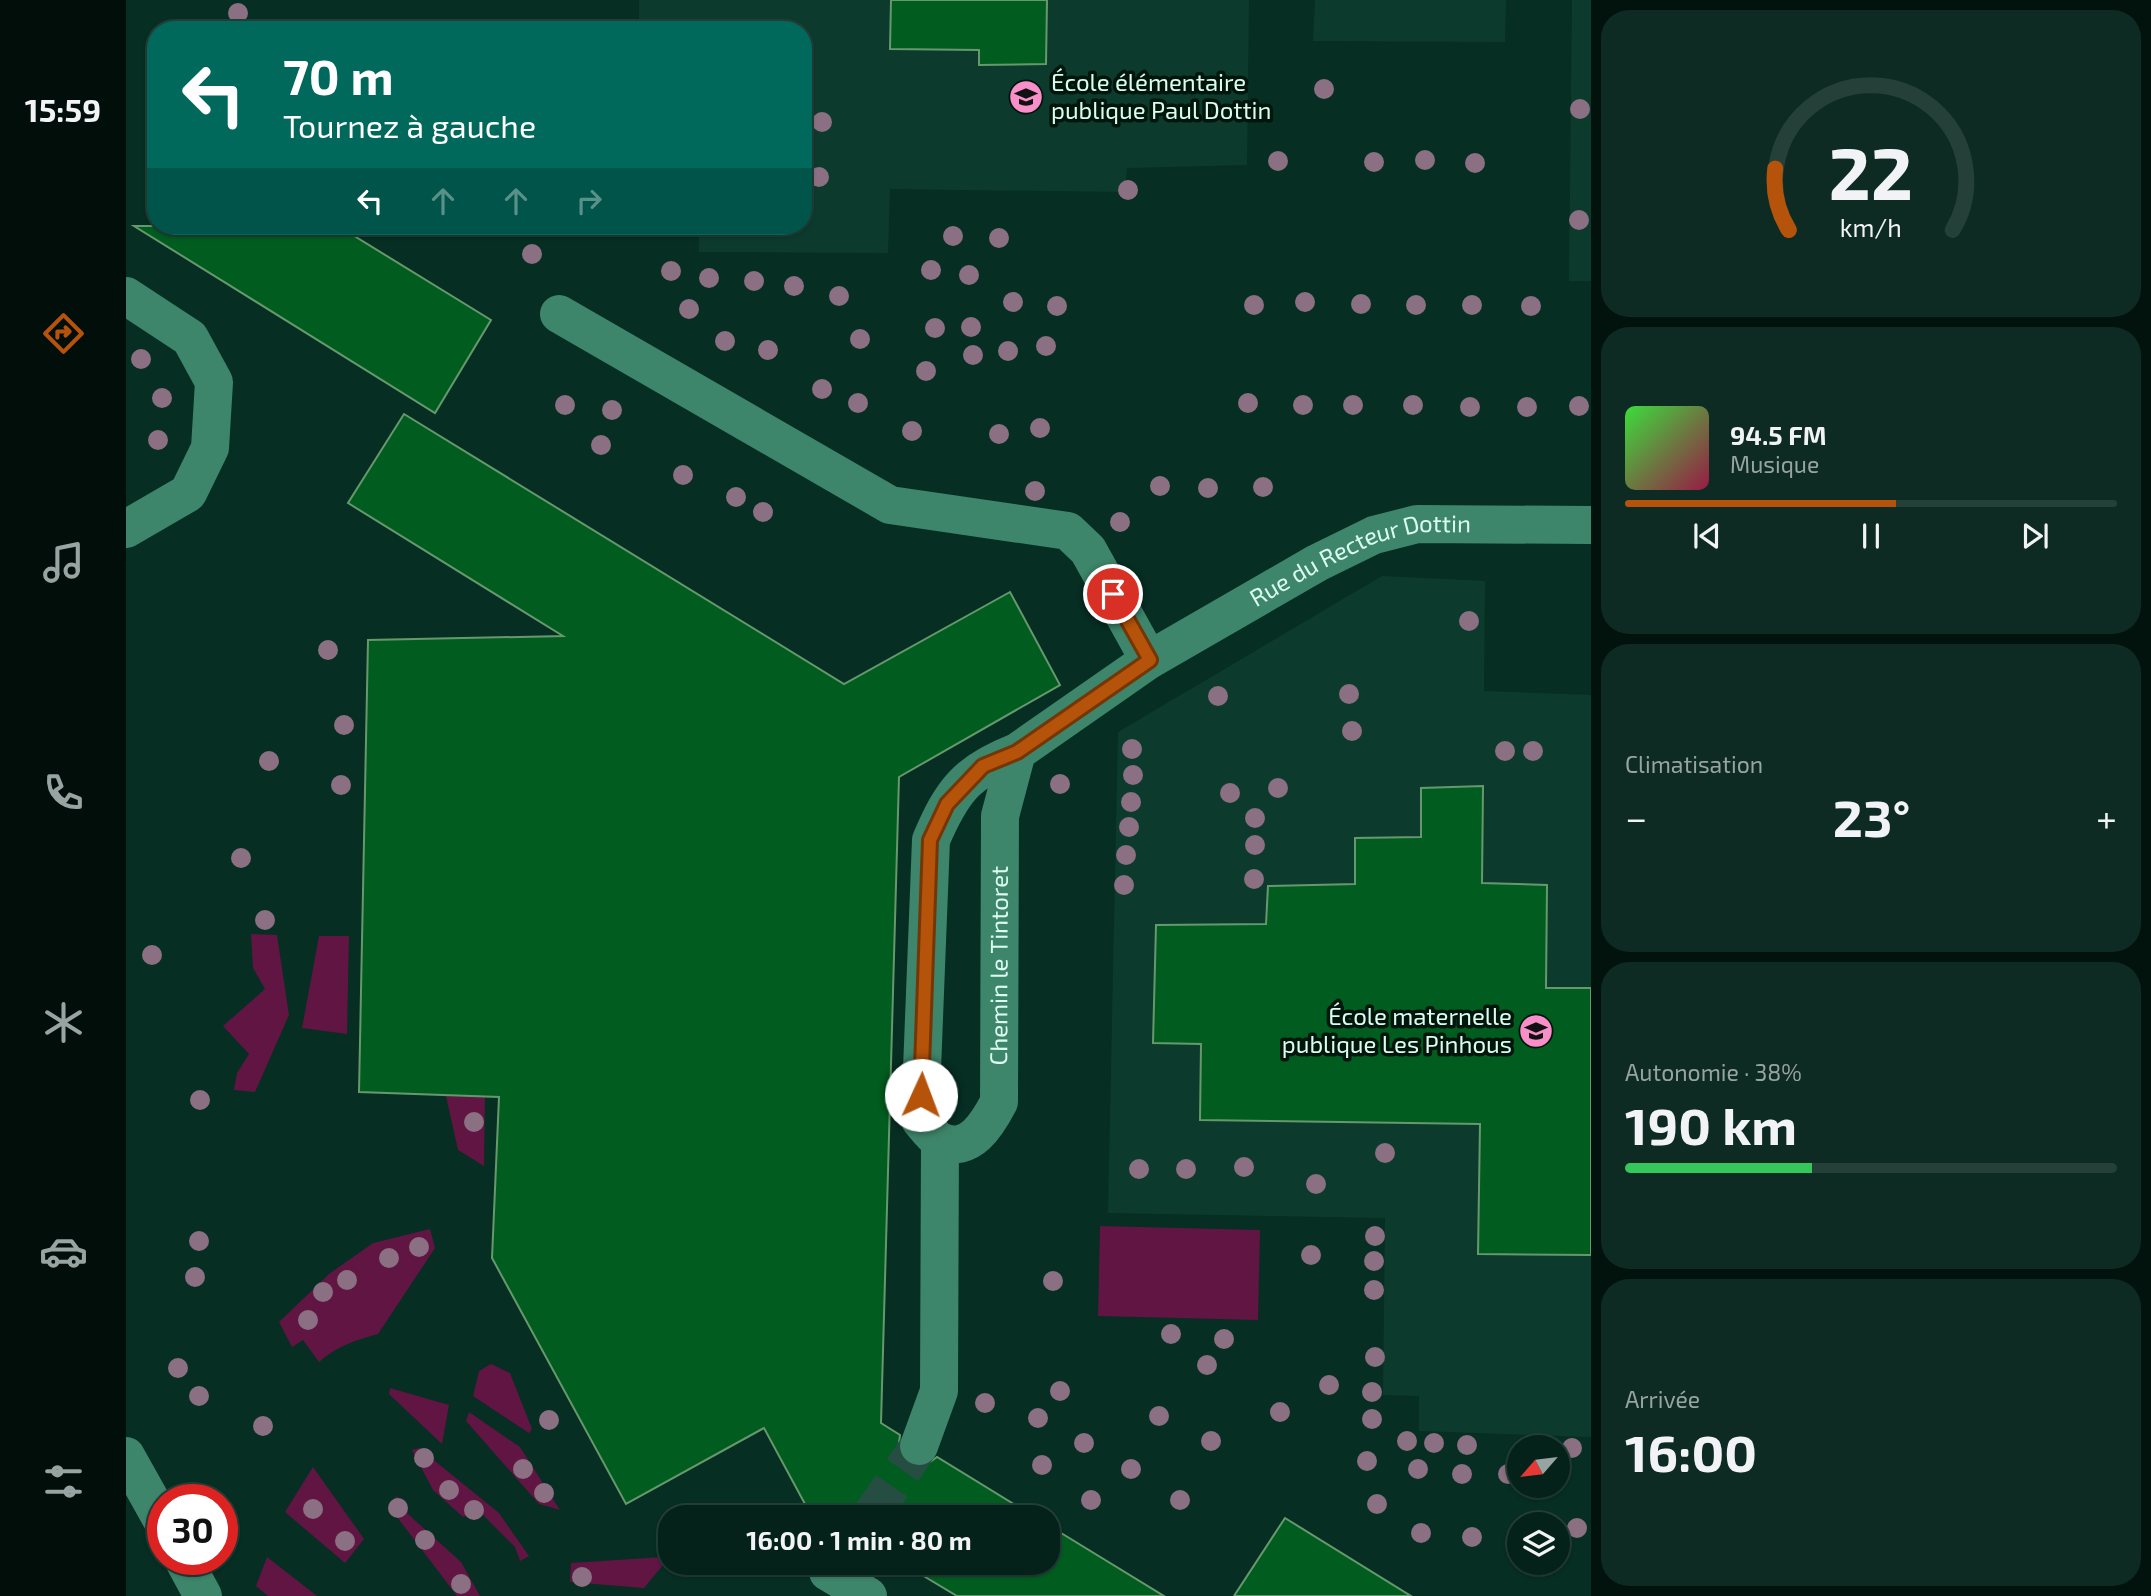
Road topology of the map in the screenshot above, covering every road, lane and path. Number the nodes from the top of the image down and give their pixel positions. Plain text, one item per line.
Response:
1 (126, 296) edge
2 (559, 314) dead end
3 (1591, 525) edge
4 (126, 529) edge
5 (1150, 660) junction
6 (1017, 752) junction
7 (940, 1141) junction
8 (919, 1446) tunnel mouth
9 (126, 1456) edge
10 (147, 1493) edge
11 (192, 1575) edge
12 (833, 1575) edge
13 (204, 1596) edge
14 (868, 1596) edge

1 - 4 street
2 - 5 street
3 - 5 street, Rue du Recteur Dottin
5 - 6 street
6 - 7 street, Chemin le Tintoret
6 - 7 street
7 - 8 street
9 - 10 street
11 - 13 street
12 - 14 street

